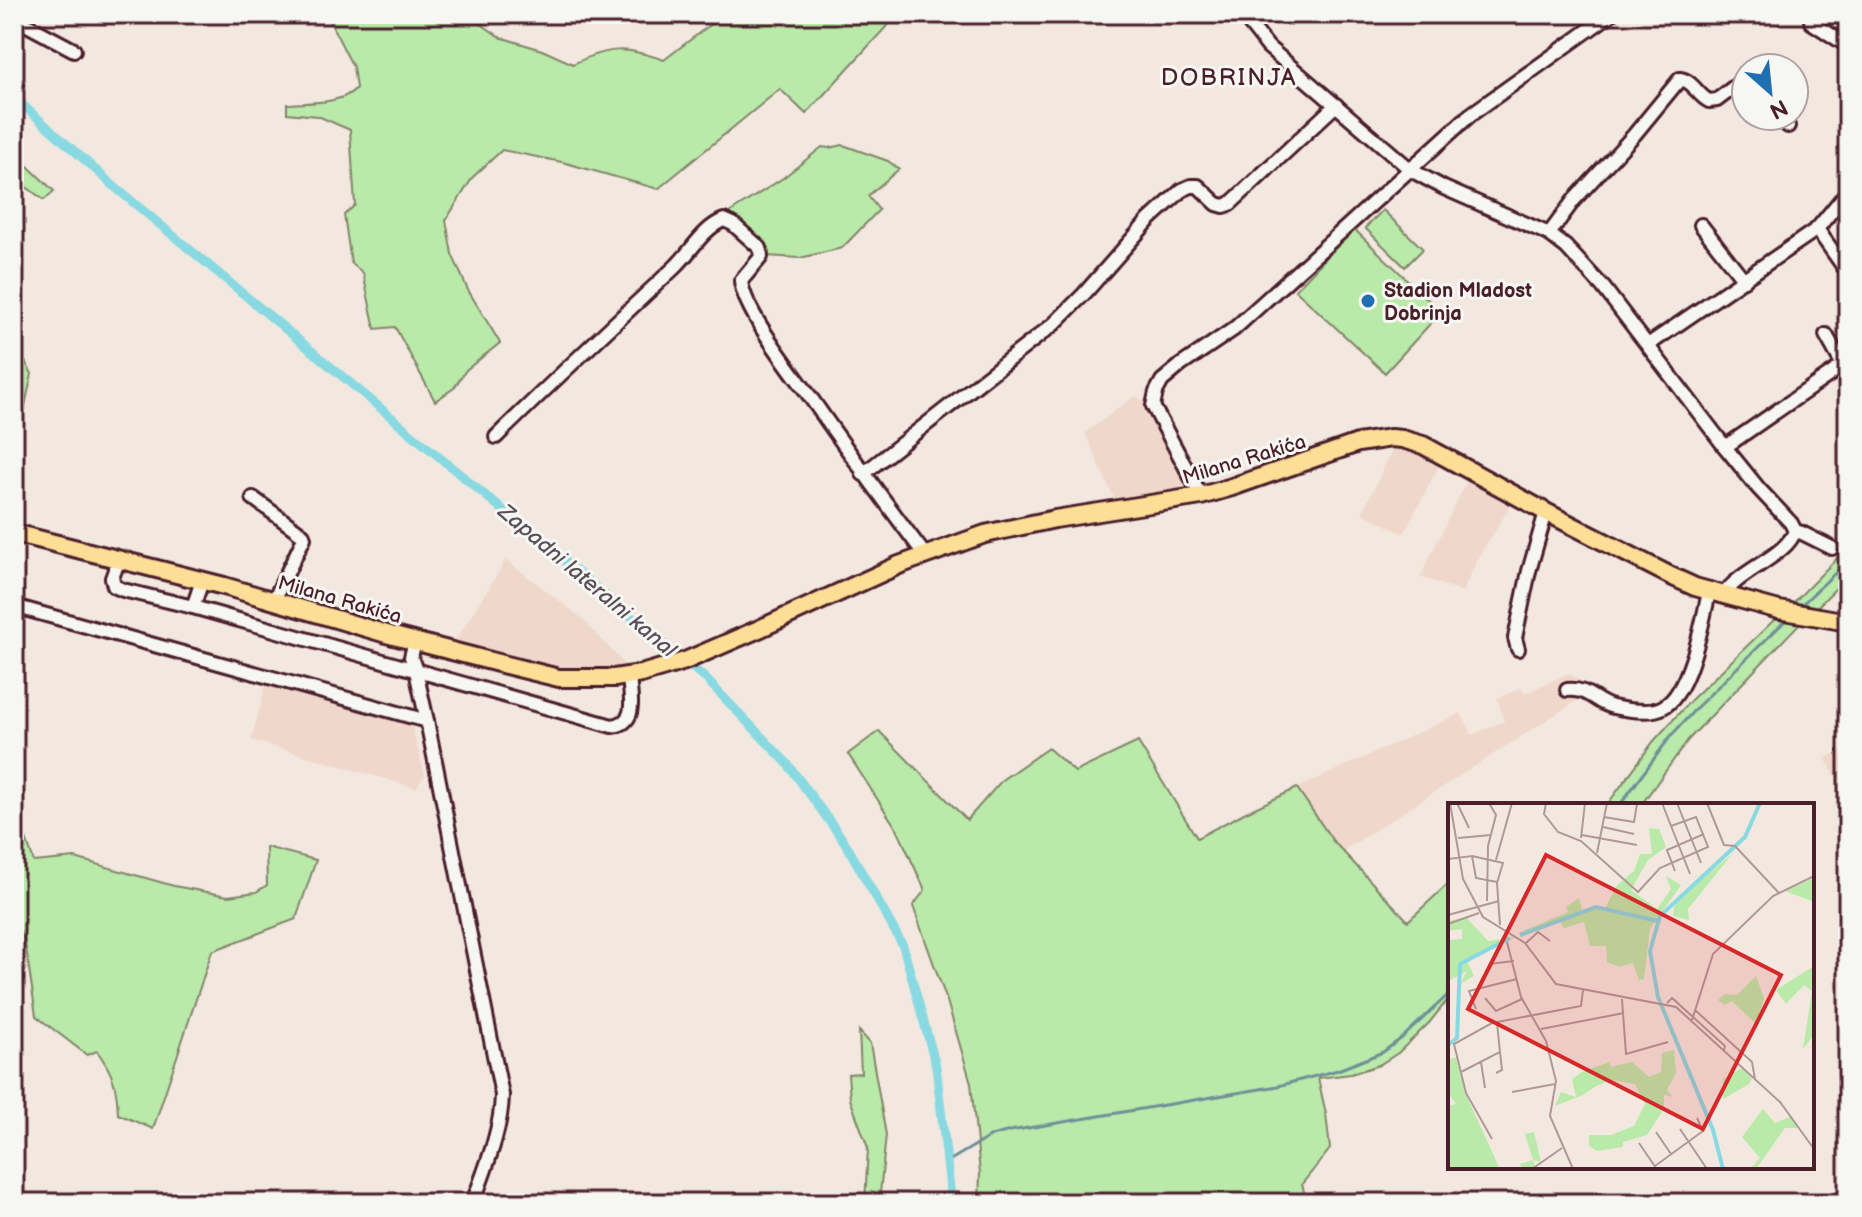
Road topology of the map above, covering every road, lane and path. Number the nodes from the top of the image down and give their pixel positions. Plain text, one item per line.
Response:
1 (1242, 14) edge
2 (1611, 14) edge
3 (14, 18) edge
4 (1811, 22) dead end
5 (1848, 46) edge
6 (74, 50) dead end
7 (1730, 90) edge
8 (1336, 105) junction
9 (1430, 153) junction
10 (1411, 170) junction
11 (1439, 185) junction
12 (1848, 191) edge
13 (1701, 225) dead end
14 (1817, 229) junction
15 (1549, 234) junction
16 (1848, 273) edge
17 (1744, 280) junction
18 (1826, 335) dead end
19 (1648, 345) junction
20 (1846, 367) edge
21 (496, 437) dead end
22 (1725, 447) junction
23 (863, 474) junction
24 (1201, 496) junction
25 (253, 498) dead end
26 (1546, 512) junction
27 (1795, 531) junction
28 (14, 533) edge
29 (1832, 548) dead end
30 (925, 555) junction
31 (119, 559) junction
32 (202, 581) junction
33 (1716, 594) junction
34 (274, 600) junction
35 (14, 606) edge
36 (193, 607) junction
37 (1848, 622) edge
38 (415, 641) junction
39 (1518, 649) dead end
40 (416, 671) junction
41 (629, 677) junction
42 (1567, 690) dead end
43 (427, 721) junction
44 (473, 1203) edge

1 - 8 street
2 - 9 street
3 - 6 street
4 - 5 street
7 - 15 street
8 - 10 street
8 - 23 street
9 - 10 street
9 - 11 street
10 - 11 street
10 - 24 street
11 - 15 street
12 - 14 street
13 - 17 street
14 - 16 street
14 - 17 street
15 - 19 street
17 - 19 street
18 - 20 street
19 - 22 street
20 - 22 street
21 - 23 street
22 - 27 street
23 - 30 street
24 - 26 main road, Milana Rakića
24 - 30 main road, Milana Rakića
25 - 34 street
26 - 33 main road, Milana Rakića
26 - 39 street
27 - 29 street
27 - 33 street
28 - 31 main road, Milana Rakića
30 - 41 main road, Milana Rakića
31 - 32 main road, Milana Rakića
31 - 36 street
32 - 34 main road, Milana Rakića
32 - 36 street
33 - 37 main road, Milana Rakića
33 - 42 street
34 - 38 main road, Milana Rakića
35 - 43 street
36 - 40 street
38 - 40 street
38 - 41 main road, Milana Rakića
40 - 41 street
40 - 43 street
43 - 44 street

